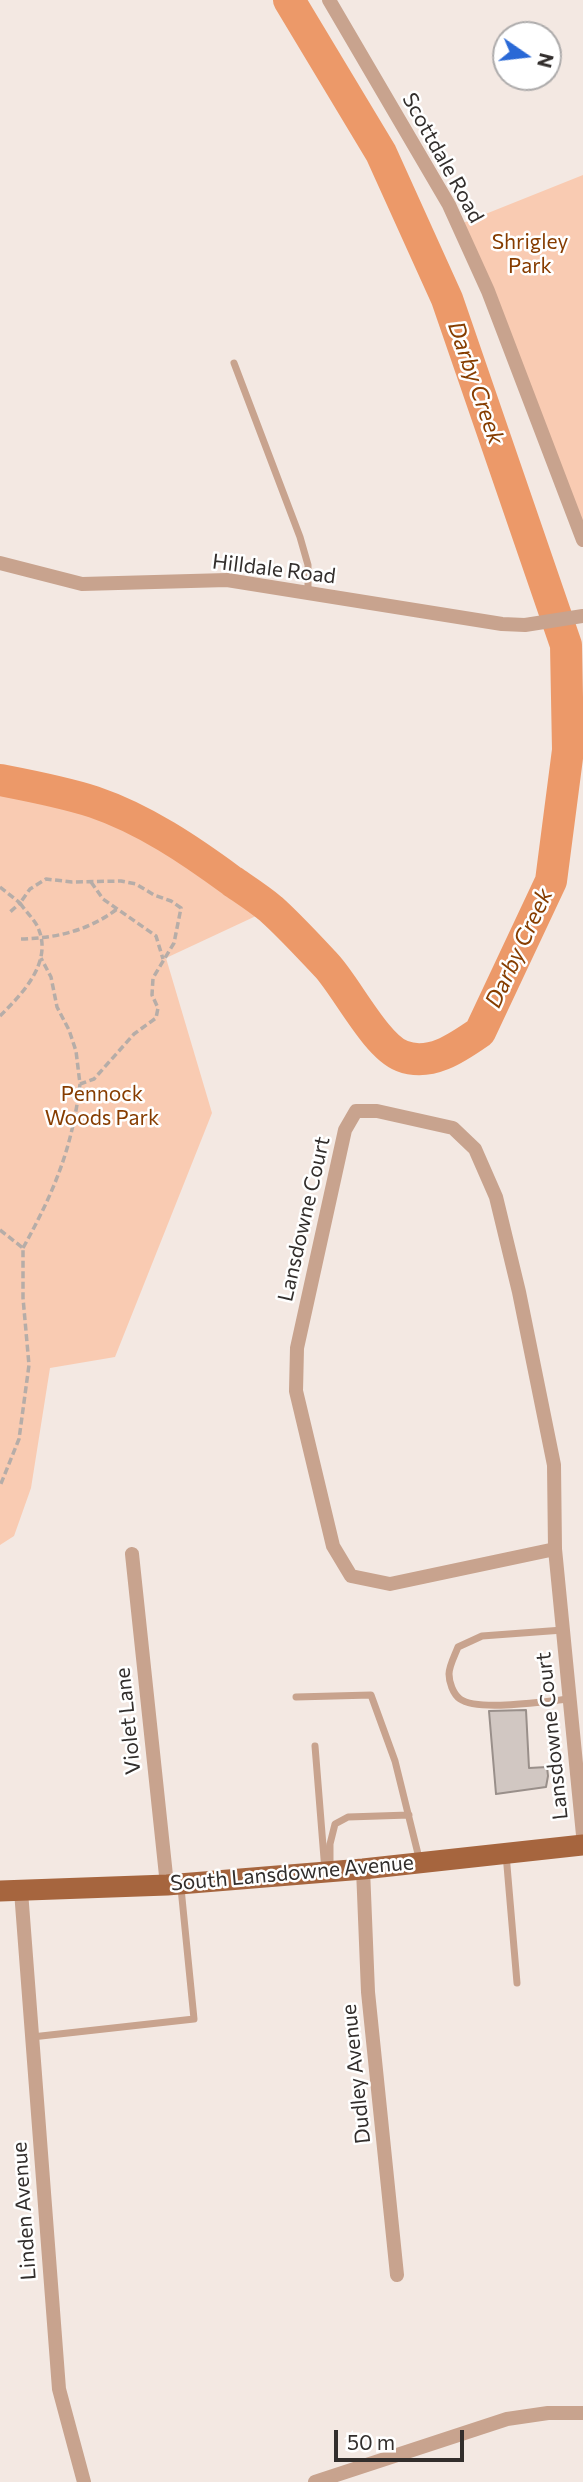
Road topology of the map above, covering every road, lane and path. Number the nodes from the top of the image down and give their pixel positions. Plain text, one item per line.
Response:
1 (329, 0) edge
2 (234, 363) dead end
3 (583, 540) edge
4 (0, 563) edge
5 (308, 593) junction
6 (583, 616) edge
7 (91, 882) junction
8 (0, 887) edge
9 (20, 903) junction
10 (117, 909) junction
11 (9, 913) dead end
12 (21, 939) dead end
13 (40, 939) junction
14 (41, 958) junction
15 (163, 959) junction
16 (0, 1016) edge
17 (80, 1084) junction
18 (0, 1230) edge
19 (23, 1248) junction
20 (0, 1486) edge
21 (555, 1549) junction
22 (132, 1554) dead end
23 (563, 1630) junction
24 (296, 1697) dead end
25 (570, 1699) junction
26 (315, 1746) dead end
27 (409, 1815) junction
28 (583, 1835) edge
29 (583, 1845) edge
30 (506, 1854) junction
31 (420, 1863) junction
32 (363, 1868) junction
33 (328, 1871) junction
34 (174, 1884) junction
35 (0, 1891) edge
36 (22, 1891) junction
37 (517, 1983) dead end
38 (33, 2037) junction
39 (397, 2275) dead end
40 (583, 2413) edge
41 (342, 2477) edge
42 (84, 2482) edge
43 (315, 2482) edge

1 - 3 street, Scottdale Road
2 - 5 lane
4 - 5 street, Hilldale Road
5 - 6 street, Hilldale Road
7 - 9 path
7 - 10 path
7 - 15 path
8 - 9 path
9 - 11 path
9 - 13 path
10 - 13 path
10 - 15 path
12 - 13 path
13 - 14 path
14 - 16 path
14 - 17 path
15 - 17 path
17 - 19 path
18 - 19 path
19 - 20 path
21 - 21 street, Lansdowne Court
21 - 23 street, Lansdowne Court
22 - 34 street, Violet Lane
23 - 25 street, Lansdowne Court
23 - 25 lane
24 - 27 lane
25 - 28 street, Lansdowne Court
26 - 33 lane
27 - 31 lane
27 - 33 lane
29 - 30 main road, South Lansdowne Avenue
30 - 31 main road, South Lansdowne Avenue
30 - 37 lane
31 - 32 main road, South Lansdowne Avenue
32 - 33 main road, South Lansdowne Avenue
32 - 39 street, Dudley Avenue
33 - 34 main road, South Lansdowne Avenue
34 - 36 main road, South Lansdowne Avenue
34 - 38 lane
35 - 36 main road, South Lansdowne Avenue
36 - 38 street, Linden Avenue
38 - 42 street, Linden Avenue
40 - 41 street
41 - 43 street

